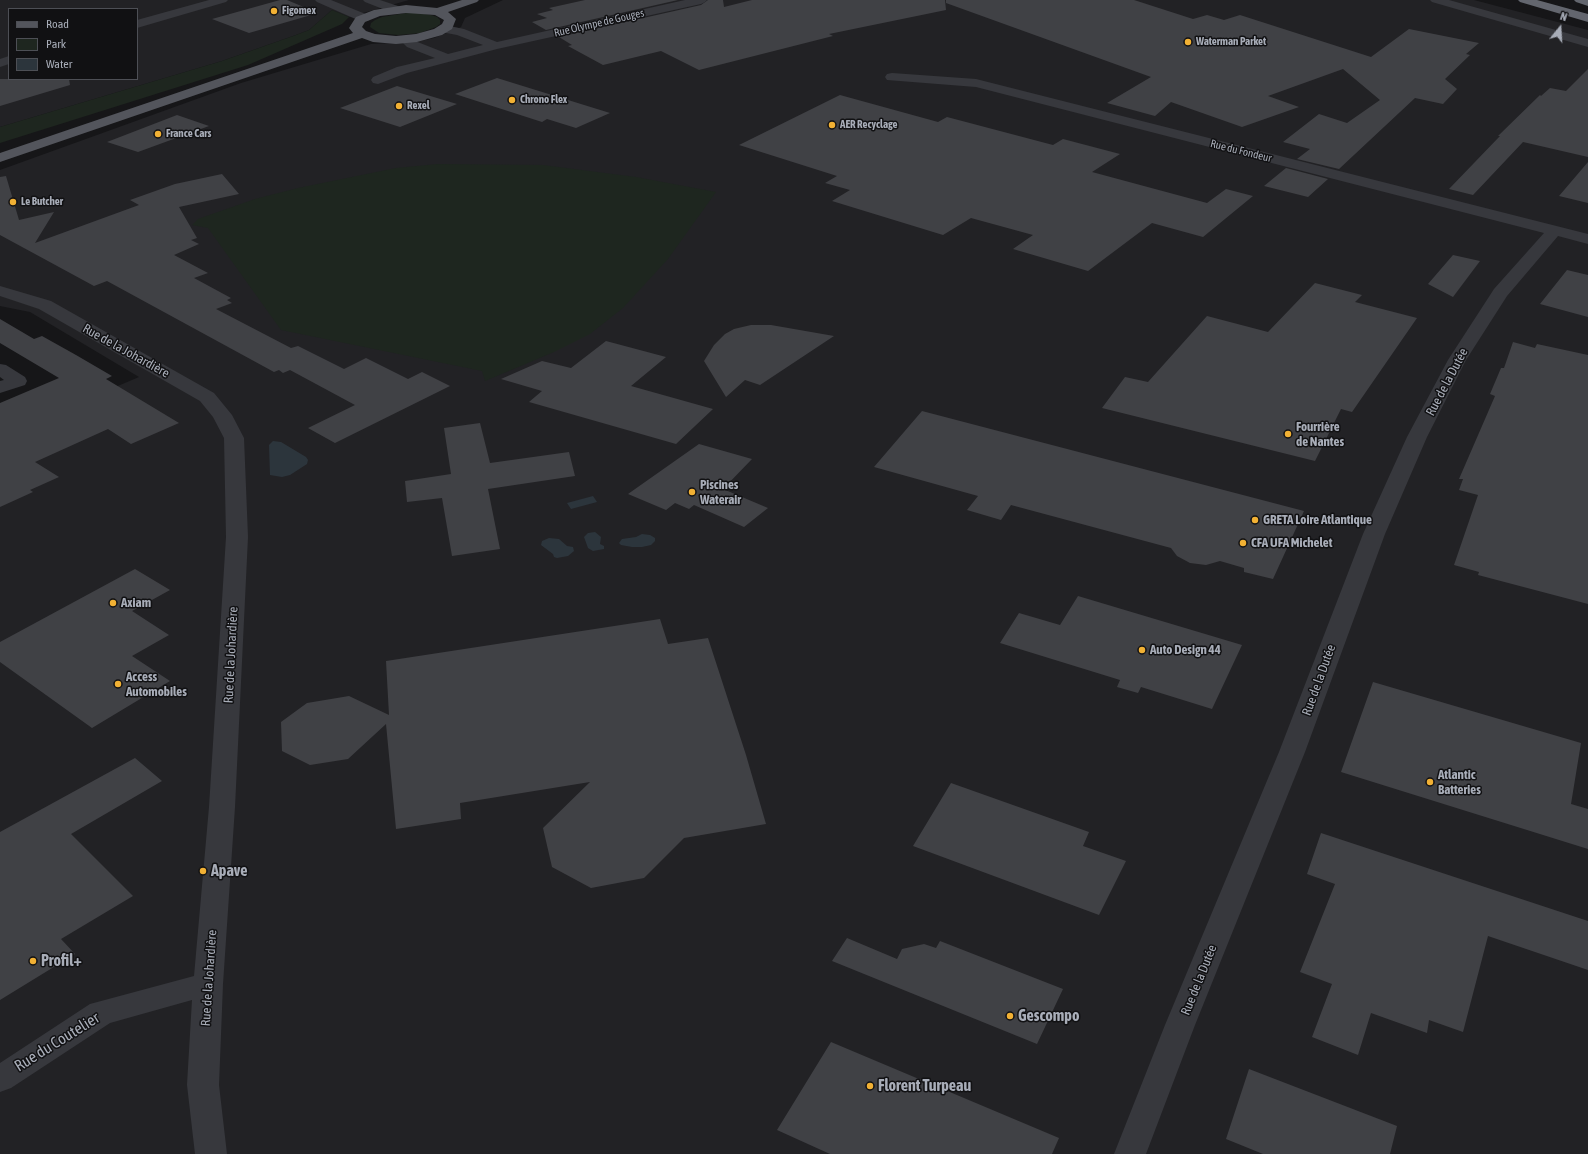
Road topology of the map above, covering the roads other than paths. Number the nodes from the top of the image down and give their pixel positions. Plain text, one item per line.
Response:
1 (222, 0) edge
2 (321, 0) edge
3 (369, 0) edge
4 (474, 0) edge
5 (701, 0) edge
6 (1436, 0) edge
7 (1524, 0) edge
8 (1580, 0) edge
9 (1588, 2) edge
10 (397, 10) junction
11 (438, 12) junction
12 (364, 18) junction
13 (1588, 18) edge
14 (138, 24) edge
15 (444, 29) junction
16 (362, 34) junction
17 (404, 39) junction
18 (1588, 43) edge
19 (496, 46) junction
20 (449, 59) junction
21 (892, 77) dead end
22 (378, 80) dead end
23 (0, 158) edge
24 (1554, 230) junction
25 (1588, 239) edge
26 (0, 291) edge
27 (0, 370) edge
28 (0, 387) edge
29 (208, 984) junction
30 (0, 1079) edge
31 (211, 1154) edge
32 (1130, 1154) edge

1 - 14 street
2 - 12 street
3 - 10 street
4 - 11 main road
5 - 19 street, Rue Olympe de Gouges
6 - 18 street
7 - 13 highway
8 - 9 highway
10 - 11 main road
10 - 12 main road
11 - 15 main road
12 - 16 main road
15 - 17 main road
15 - 19 street
16 - 17 main road
16 - 23 main road
17 - 20 street
19 - 20 street, Rue Olympe de Gouges
20 - 22 street, Rue Olympe de Gouges
21 - 24 street, Rue du Fondeur
24 - 25 street, Rue du Fondeur
24 - 32 street, Rue de la Dutée
26 - 29 street, Rue de la Johardière
27 - 28 street
29 - 30 street, Rue du Coutelier
29 - 31 street, Rue de la Johardière

